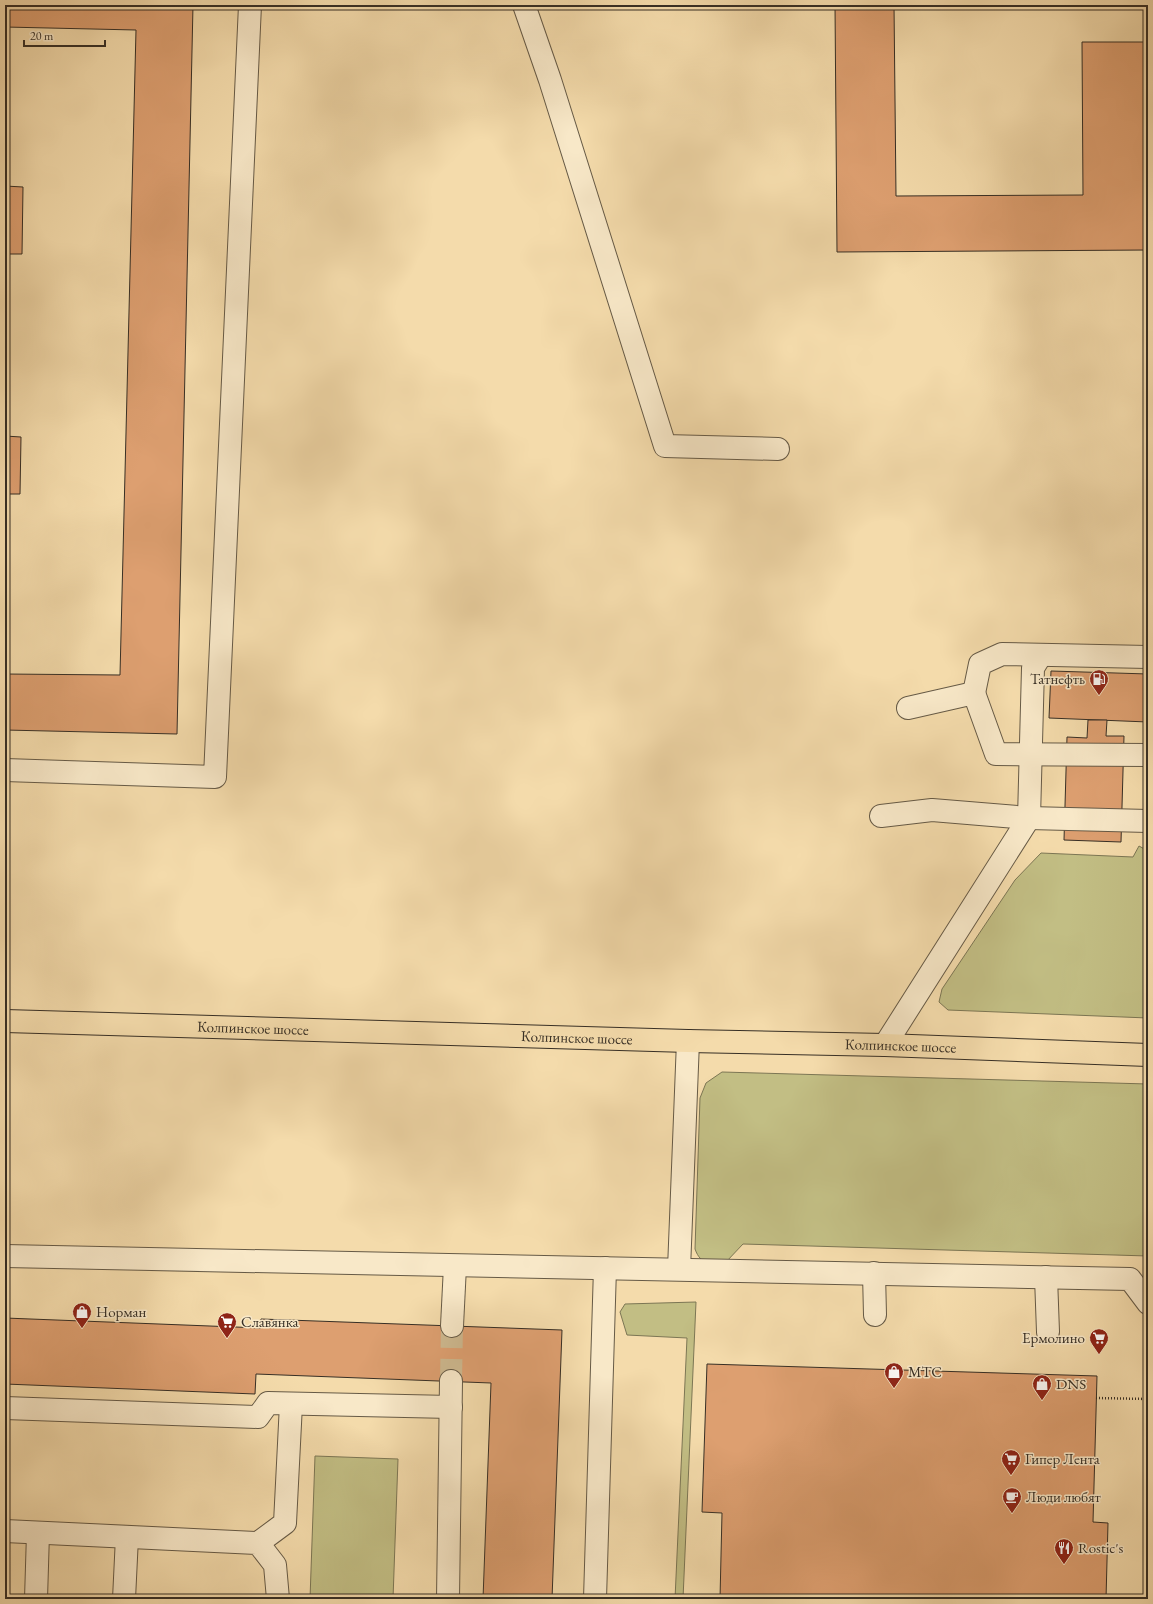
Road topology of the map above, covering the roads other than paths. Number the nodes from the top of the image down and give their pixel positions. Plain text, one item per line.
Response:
1 (250, 5) edge
2 (524, 5) edge
3 (778, 450) dead end
4 (1041, 655) junction
5 (1148, 657) edge
6 (974, 693) junction
7 (908, 708) dead end
8 (1030, 753) junction
9 (1148, 755) edge
10 (5, 770) edge
11 (881, 816) dead end
12 (1029, 818) junction
13 (1148, 821) edge
14 (5, 1021) edge
15 (688, 1041) junction
16 (885, 1045) junction
17 (1148, 1055) edge
18 (5, 1256) edge
19 (455, 1266) junction
20 (605, 1268) junction
21 (679, 1269) junction
22 (874, 1273) junction
23 (1046, 1277) junction
24 (1148, 1303) edge
25 (875, 1315) dead end
26 (452, 1326) tunnel mouth
27 (1048, 1332) dead end
28 (451, 1381) tunnel mouth
29 (292, 1404) junction
30 (451, 1407) junction
31 (5, 1408) edge
32 (5, 1531) edge
33 (38, 1532) junction
34 (127, 1537) junction
35 (258, 1543) junction
36 (36, 1599) edge
37 (124, 1599) edge
38 (278, 1599) edge
39 (448, 1599) edge
40 (595, 1599) edge

1 - 10 street
2 - 3 street
4 - 5 street
4 - 6 street
4 - 8 street
6 - 7 street
6 - 8 street
8 - 9 street
8 - 12 street
11 - 12 street
12 - 13 street
12 - 16 street
14 - 15 main road, Колпинское шоссе
15 - 16 main road, Колпинское шоссе
15 - 21 street
16 - 17 main road, Колпинское шоссе
18 - 19 street
19 - 20 street
19 - 26 street
20 - 21 street
20 - 40 street
21 - 22 street
22 - 23 street
22 - 25 street
23 - 24 street
23 - 27 street
28 - 30 street
29 - 30 street
29 - 31 street
29 - 35 street
30 - 39 street
32 - 33 street
33 - 34 street
33 - 36 street
34 - 35 street
34 - 37 street
35 - 38 street

